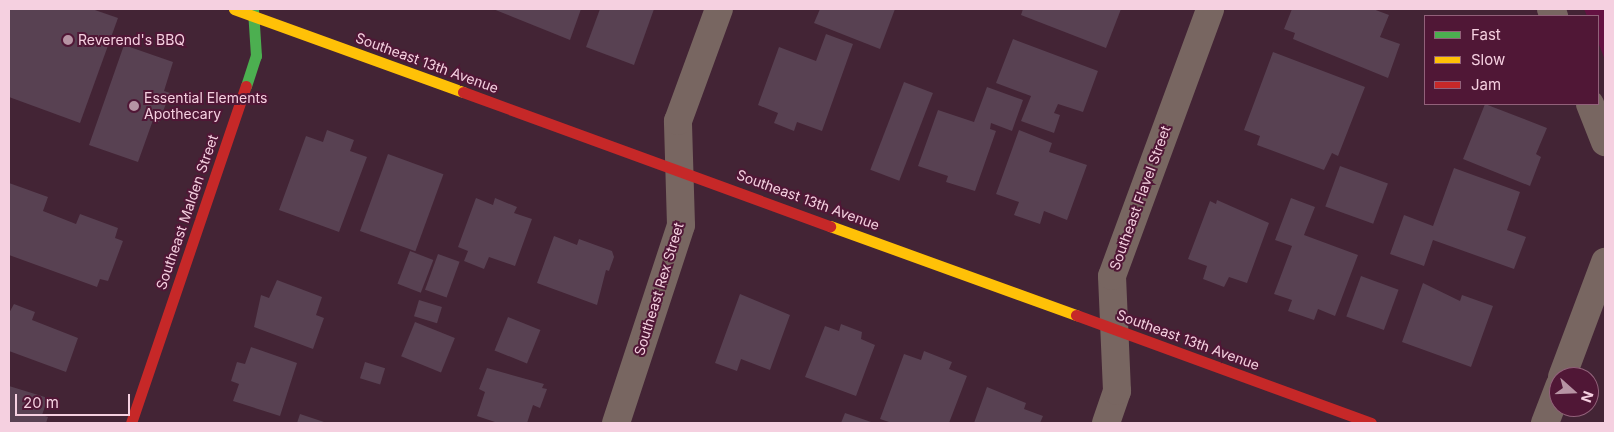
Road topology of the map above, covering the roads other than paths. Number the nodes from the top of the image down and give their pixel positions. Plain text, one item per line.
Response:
1 (234, 9) edge
2 (719, 9) edge
3 (1210, 9) edge
4 (254, 12) edge
5 (1590, 105) edge
6 (1605, 142) edge
7 (679, 169) junction
8 (1605, 262) edge
9 (1116, 329) junction
10 (1566, 367) edge
11 (130, 423) edge
12 (616, 423) edge
13 (1106, 423) edge
14 (1371, 423) edge

1 - 4 street, Southeast 13th Avenue
2 - 7 street, Southeast Rex Street
3 - 9 street, Southeast Flavel Street
4 - 7 street, Southeast 13th Avenue
4 - 11 street, Southeast Malden Street
5 - 6 street
7 - 9 street, Southeast 13th Avenue
7 - 12 street, Southeast Rex Street
8 - 10 street
9 - 13 street, Southeast Flavel Street
9 - 14 street, Southeast 13th Avenue

